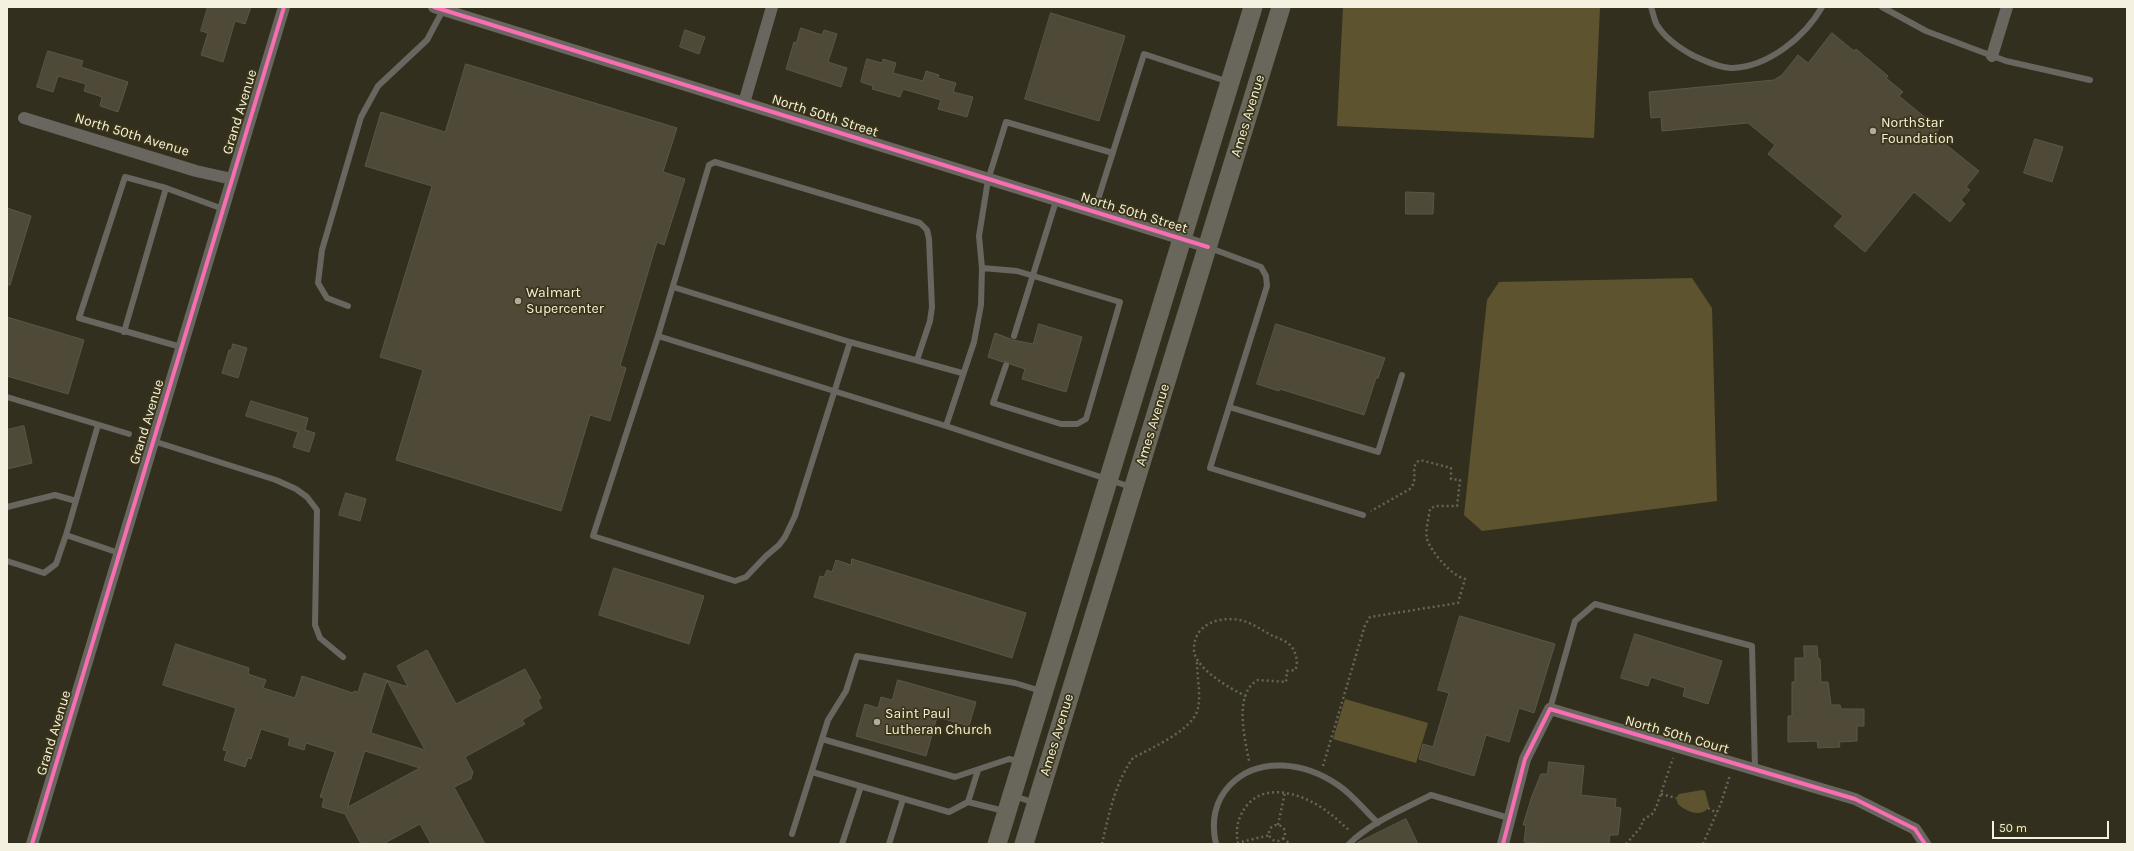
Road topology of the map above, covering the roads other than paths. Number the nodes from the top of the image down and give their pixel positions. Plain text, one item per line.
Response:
1 (284, 7) edge
2 (772, 7) edge
3 (1253, 7) edge
4 (1281, 7) edge
5 (1651, 7) edge
6 (1822, 7) edge
7 (1882, 7) edge
8 (2007, 7) edge
9 (438, 8) edge
10 (1992, 56) junction
11 (2090, 80) dead end
12 (1230, 82) junction
13 (744, 102) junction
14 (24, 118) dead end
15 (1112, 153) junction
16 (232, 179) junction
17 (988, 180) junction
18 (166, 188) junction
19 (1056, 201) junction
20 (223, 209) junction
21 (1094, 212) junction
22 (1183, 239) junction
23 (1208, 247) junction
24 (982, 268) junction
25 (1033, 276) junction
26 (673, 287) junction
27 (348, 306) dead end
28 (124, 332) junction
29 (658, 336) junction
30 (1014, 336) dead end
31 (850, 342) junction
32 (181, 347) junction
33 (917, 360) junction
34 (1006, 365) dead end
35 (962, 373) junction
36 (1402, 375) dead end
37 (834, 392) junction
38 (7, 397) edge
39 (1229, 407) junction
40 (98, 425) junction
41 (946, 426) junction
42 (129, 434) dead end
43 (153, 441) junction
44 (1107, 480) junction
45 (1133, 488) junction
46 (76, 501) junction
47 (7, 507) edge
48 (1363, 515) road end
49 (66, 534) junction
50 (119, 553) junction
51 (7, 561) edge
52 (343, 657) dead end
53 (1043, 692) junction
54 (1550, 709) junction
55 (822, 739) junction
56 (1022, 762) junction
57 (1754, 769) junction
58 (978, 770) junction
59 (812, 772) junction
60 (861, 786) junction
61 (903, 799) junction
62 (968, 802) junction
63 (1010, 804) junction
64 (1037, 804) junction
65 (1509, 818) junction
66 (1378, 823) junction
67 (792, 834) dead end
68 (32, 844) edge
69 (842, 844) edge
70 (889, 844) edge
71 (997, 844) edge
72 (1024, 844) edge
73 (1216, 844) edge
74 (1349, 844) edge
75 (1503, 844) edge
76 (1925, 844) edge

1 - 16 street, Grand Avenue
2 - 13 street
3 - 12 main road, Ames Avenue
4 - 23 main road, Ames Avenue
5 - 6 lane
7 - 10 lane
8 - 10 street
9 - 13 street, North 50th Street
9 - 27 lane
10 - 11 lane
12 - 15 lane
12 - 22 main road, Ames Avenue
13 - 17 street, North 50th Street
14 - 16 street, North 50th Avenue
15 - 17 lane
15 - 21 lane
16 - 20 street, Grand Avenue
17 - 19 street, North 50th Street
17 - 24 lane
18 - 20 lane
18 - 28 lane
18 - 28 lane
19 - 21 street, North 50th Street
19 - 25 lane
20 - 32 street, Grand Avenue
21 - 22 street, North 50th Street
22 - 23 street, North 50th Street
22 - 44 main road, Ames Avenue
23 - 39 lane
23 - 45 main road, Ames Avenue
24 - 25 lane
24 - 35 lane
25 - 30 lane
25 - 34 lane
26 - 29 lane
26 - 31 lane
26 - 33 lane
28 - 32 lane
29 - 37 lane
29 - 37 lane
31 - 33 lane
31 - 37 lane
32 - 43 street, Grand Avenue
33 - 35 lane
35 - 41 lane
36 - 39 lane
37 - 41 lane
38 - 40 lane
39 - 48 lane
40 - 42 lane
40 - 46 lane
41 - 44 lane
43 - 50 street, Grand Avenue
43 - 52 lane
44 - 45 lane
44 - 53 main road, Ames Avenue
45 - 64 main road, Ames Avenue
46 - 47 lane
46 - 49 lane
49 - 50 lane
49 - 51 lane
50 - 68 street, Grand Avenue
53 - 55 lane
53 - 56 main road, Ames Avenue
54 - 57 street, North 50th Court
54 - 57 lane
54 - 65 street
55 - 58 lane
55 - 59 lane
56 - 58 lane
56 - 63 main road, Ames Avenue
57 - 76 street, North 50th Court
58 - 62 lane
59 - 60 lane
59 - 67 lane
60 - 61 lane
60 - 69 lane
61 - 62 lane
61 - 70 lane
62 - 63 lane
63 - 64 lane
63 - 71 main road, Ames Avenue
64 - 72 main road, Ames Avenue
65 - 66 lane
65 - 75 street
66 - 73 lane
66 - 74 lane

